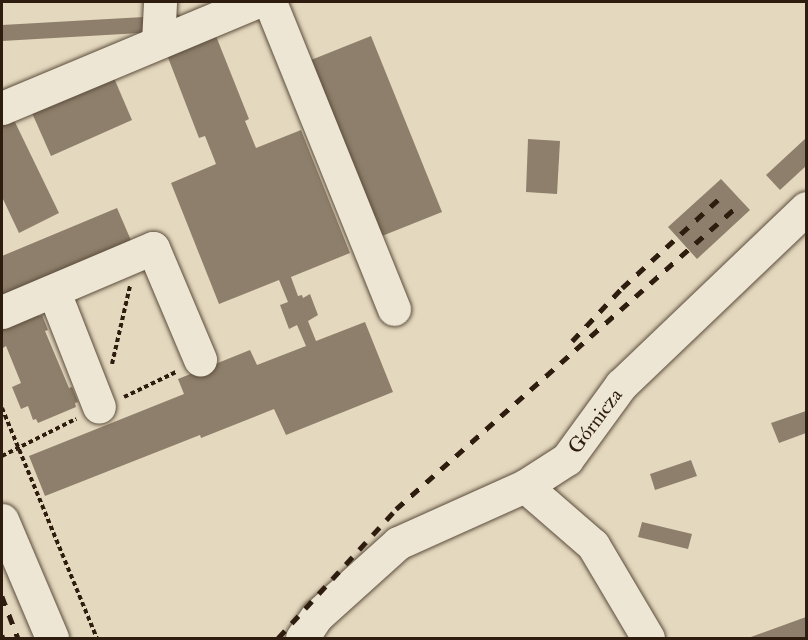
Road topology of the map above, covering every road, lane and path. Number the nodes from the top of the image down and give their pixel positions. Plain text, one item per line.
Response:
1 (160, 2) edge
2 (255, 2) edge
3 (270, 2) edge
4 (158, 42) junction
5 (2, 108) edge
6 (807, 208) edge
7 (153, 248) junction
8 (54, 292) junction
9 (394, 309) dead end
10 (2, 312) edge
11 (200, 359) dead end
12 (99, 407) joint
13 (2, 408) edge
14 (525, 486) junction
15 (2, 520) edge
16 (52, 639) edge
17 (97, 639) edge
18 (302, 639) edge
19 (648, 639) edge

1 - 4 lane
2 - 4 lane
3 - 9 lane
4 - 5 lane
6 - 14 lane, Górnicza
7 - 8 lane
7 - 11 lane
7 - 12 path
8 - 10 lane
8 - 12 lane
13 - 17 path
14 - 18 lane, Górnicza
14 - 19 lane
15 - 16 lane

